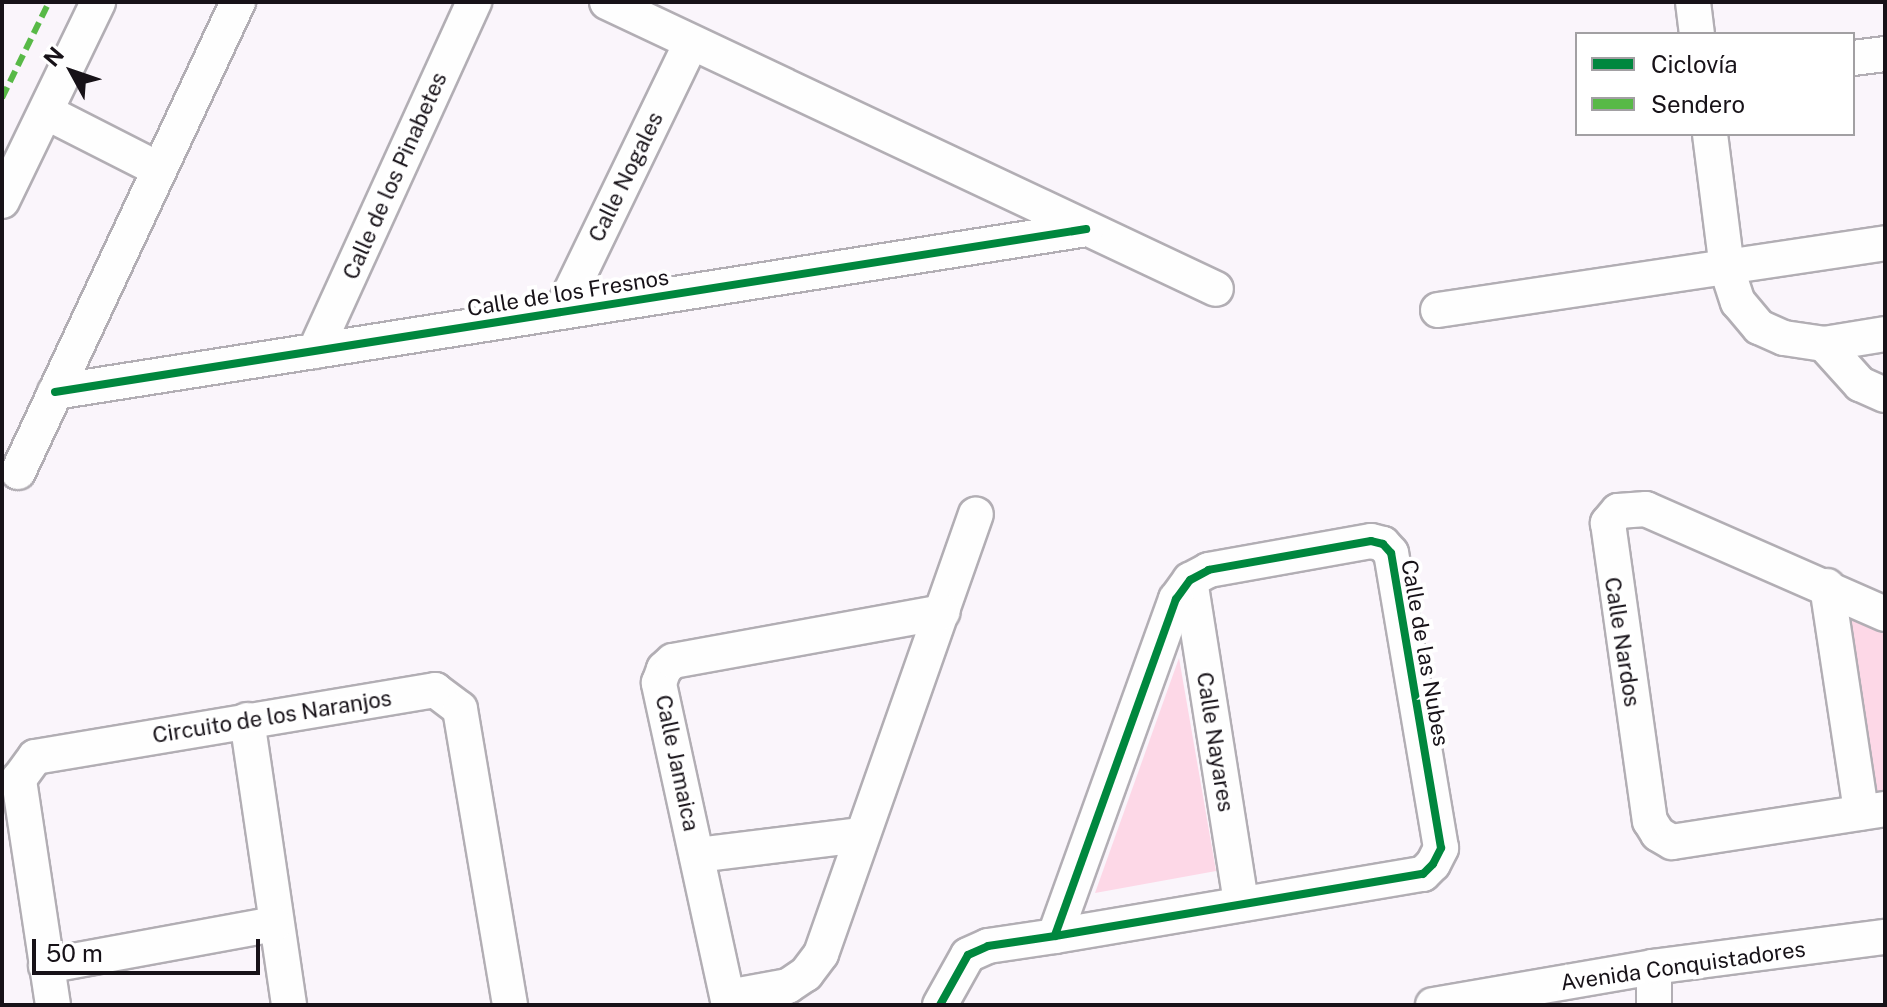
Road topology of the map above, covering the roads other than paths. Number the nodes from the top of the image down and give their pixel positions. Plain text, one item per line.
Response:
1 (98, 2) edge
2 (238, 2) edge
3 (474, 2) edge
4 (607, 2) edge
5 (1693, 2) edge
6 (1697, 32) edge
7 (691, 43) junction
8 (1885, 54) edge
9 (1855, 58) edge
10 (46, 112) junction
11 (1710, 136) edge
12 (158, 169) junction
13 (2, 201) edge
14 (1086, 229) junction
15 (1885, 243) edge
16 (1727, 269) junction
17 (1216, 289) dead end
18 (1438, 310) dead end
19 (561, 312) junction
20 (1885, 334) edge
21 (1824, 344) junction
22 (315, 351) junction
23 (55, 392) junction
24 (1885, 395) edge
25 (18, 472) dead end
26 (976, 515) dead end
27 (1190, 580) junction
28 (1827, 586) junction
29 (943, 612) junction
30 (1885, 614) edge
31 (247, 720) junction
32 (1873, 810) edge
33 (861, 835) junction
34 (697, 855) junction
35 (1241, 903) junction
36 (274, 924) junction
37 (1055, 936) junction
38 (1885, 937) edge
39 (46, 966) junction
40 (1653, 967) junction
41 (728, 1001) edge
42 (53, 1005) edge
43 (289, 1005) edge
44 (510, 1005) edge
45 (940, 1005) edge
46 (1433, 1005) edge
47 (1654, 1005) edge

1 - 10 street
2 - 12 street
3 - 22 street, Calle de los Pinabetes
4 - 7 street
5 - 6 street
7 - 14 street
7 - 19 street, Calle Nogales
8 - 9 street
10 - 12 street
10 - 13 street
11 - 16 street
12 - 23 street
14 - 17 street
14 - 19 street, Calle de los Fresnos
15 - 16 street
16 - 18 street
16 - 21 street
19 - 22 street, Calle de los Fresnos
20 - 21 street
21 - 24 street
22 - 23 street, Calle de los Fresnos
23 - 25 street
26 - 29 street, Calle Jamaica
27 - 35 street, Calle Nayares
27 - 35 street, Calle de las Nubes
27 - 37 street
28 - 30 street, Calle Nardos
28 - 32 street
28 - 32 street, Calle Nardos
29 - 33 street, Calle Jamaica
29 - 34 street, Calle Jamaica
31 - 36 street
31 - 39 street, Circuito de los Naranjos
31 - 44 street, Circuito de los Naranjos
33 - 34 street
33 - 41 street, Calle Jamaica
34 - 41 street, Calle Jamaica
35 - 37 street, Calle de las Nubes
36 - 39 street
36 - 43 street
37 - 45 street, Calle de las Nubes
38 - 40 street, Avenida Conquistadores
39 - 42 street, Circuito de los Naranjos
40 - 46 street, Avenida Conquistadores
40 - 47 street

